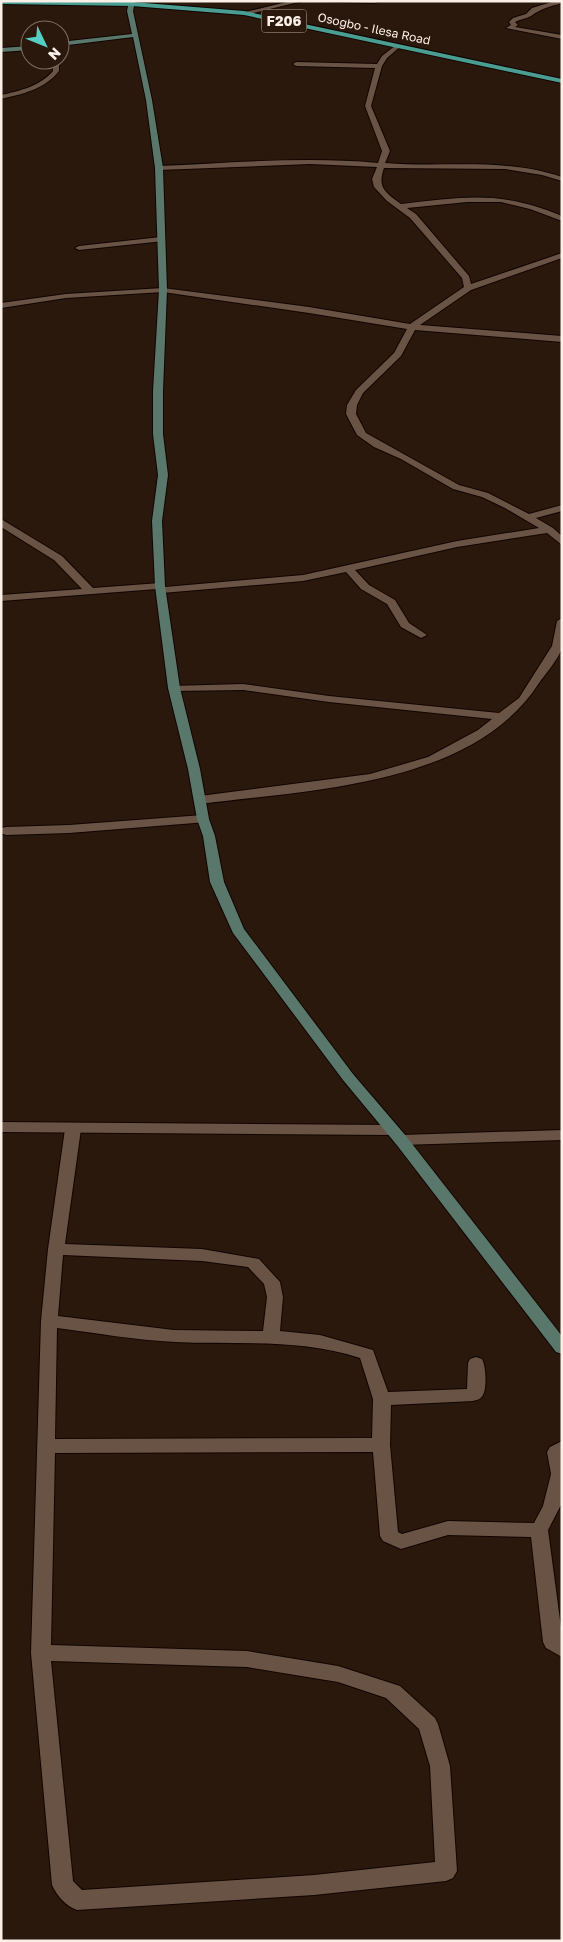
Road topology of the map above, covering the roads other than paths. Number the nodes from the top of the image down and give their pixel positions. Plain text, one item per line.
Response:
1 (300, 1) edge
2 (315, 1) edge
3 (375, 1) edge
4 (1, 2) edge
5 (20, 2) edge
6 (132, 2) edge
7 (562, 2) edge
8 (244, 13) junction
9 (136, 36) junction
10 (562, 37) edge
11 (70, 43) edge
12 (398, 46) junction
13 (20, 49) edge
14 (1, 50) edge
15 (296, 64) dead end
16 (379, 66) junction
17 (56, 70) edge
18 (562, 81) edge
19 (1, 97) edge
20 (381, 164) junction
21 (159, 168) junction
22 (562, 179) edge
23 (401, 206) junction
24 (562, 219) edge
25 (161, 239) junction
26 (79, 248) dead end
27 (562, 255) edge
28 (468, 288) junction
29 (163, 290) junction
30 (1, 306) edge
31 (412, 327) junction
32 (562, 339) edge
33 (562, 508) edge
34 (528, 517) junction
35 (1, 522) edge
36 (549, 530) junction
37 (562, 542) edge
38 (349, 569) junction
39 (161, 588) junction
40 (90, 591) junction
41 (1, 598) edge
42 (562, 621) edge
43 (421, 634) dead end
44 (560, 648) edge
45 (174, 688) junction
46 (502, 717) junction
47 (200, 800) junction
48 (203, 819) junction
49 (6, 831) dead end
50 (1, 1127) edge
51 (73, 1128) junction
52 (396, 1135) junction
53 (562, 1135) edge
54 (56, 1249) junction
55 (49, 1321) junction
56 (271, 1336) junction
57 (560, 1340) edge
58 (476, 1363) dead end
59 (382, 1399) junction
60 (381, 1445) junction
61 (45, 1446) junction
62 (562, 1448) edge
63 (539, 1530) junction
64 (562, 1649) edge
65 (41, 1654) junction

1 - 8 street
2 - 3 street
4 - 5 main road, Osogbo - Ilesa Road / F206
5 - 6 main road, Osogbo - Ilesa Road / F206
6 - 8 main road, Osogbo - Ilesa Road / F206
6 - 9 main road
7 - 10 street
8 - 12 main road, Osogbo - Ilesa Road / F206
9 - 11 main road
9 - 21 main road
12 - 16 street
12 - 18 main road, Osogbo - Ilesa Road / F206
13 - 14 main road
15 - 16 street
16 - 20 street
17 - 19 street
20 - 21 street
20 - 22 street
20 - 23 street
21 - 25 main road
23 - 24 street
23 - 28 street
25 - 26 street
25 - 29 main road
27 - 28 street
28 - 31 street
29 - 30 street
29 - 31 street
29 - 39 main road
31 - 32 street
31 - 34 street
33 - 34 street
34 - 36 street
35 - 40 street
36 - 37 street
36 - 38 street
38 - 39 street
38 - 43 street
39 - 40 street
39 - 45 main road
40 - 41 street
42 - 44 street
44 - 46 street
45 - 46 street
45 - 47 main road
46 - 47 street
47 - 48 main road
48 - 49 street
48 - 52 main road
50 - 51 street
51 - 52 street
51 - 54 street
52 - 53 street
52 - 57 main road
54 - 55 street
54 - 56 street
55 - 56 street
55 - 61 street
56 - 59 street
58 - 59 street
59 - 60 street
60 - 61 street
60 - 63 street
61 - 65 street
62 - 63 street
63 - 64 street
65 - 65 street

